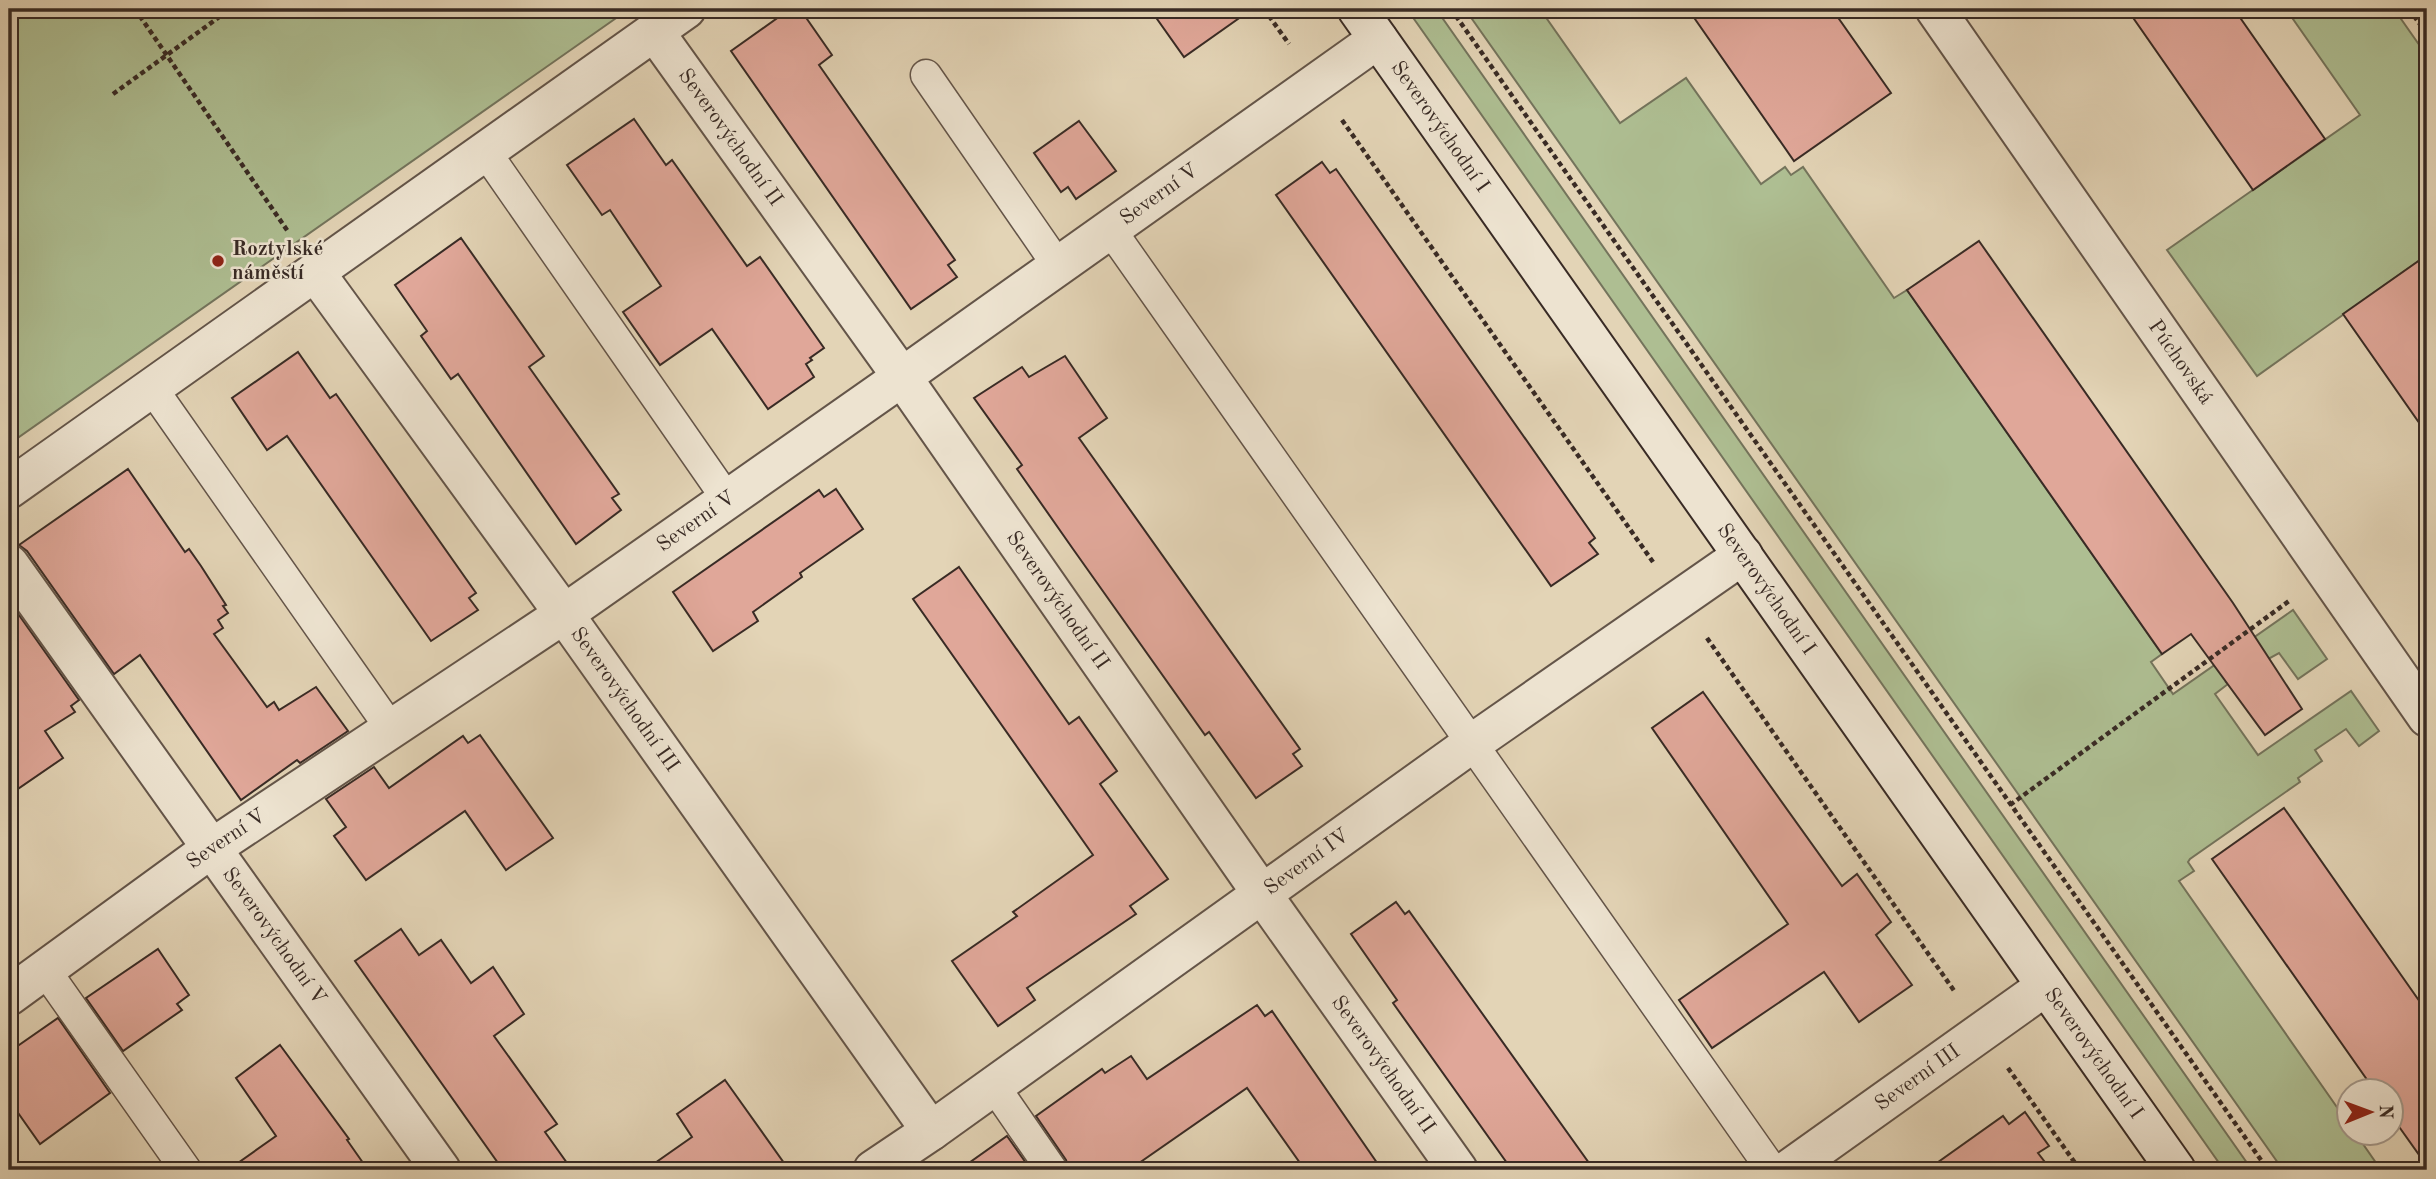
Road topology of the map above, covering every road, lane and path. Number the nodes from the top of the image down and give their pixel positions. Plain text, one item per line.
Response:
1 (135, 9) edge
2 (686, 9) edge
3 (1451, 9) edge
4 (1935, 9) edge
5 (2409, 9) edge
6 (222, 15) dead end
7 (1368, 24) edge
8 (654, 31) junction
9 (2427, 34) edge
10 (168, 54) junction
11 (926, 75) dead end
12 (113, 94) dead end
13 (485, 151) junction
14 (1110, 229) junction
15 (1058, 266) junction
16 (314, 272) junction
17 (902, 377) junction
18 (152, 388) junction
19 (9, 489) edge
20 (727, 499) junction
21 (1743, 555) junction
22 (9, 564) edge
23 (2327, 573) junction
24 (564, 614) junction
25 (2427, 717) edge
26 (391, 729) junction
27 (1471, 744) junction
28 (2010, 805) junction
29 (212, 848) junction
30 (1262, 894) junction
31 (45, 970) junction
32 (2046, 986) junction
33 (9, 996) edge
34 (994, 1086) junction
35 (931, 1131) junction
36 (186, 1170) edge
37 (441, 1170) edge
38 (873, 1170) edge
39 (1052, 1170) edge
40 (1458, 1170) edge
41 (1772, 1170) edge
42 (1788, 1170) edge
43 (2176, 1170) edge
44 (2268, 1170) edge

1 - 10 path
2 - 8 street
3 - 28 path
4 - 23 street, Púchovská
5 - 9 path
6 - 10 path
7 - 14 street, Severní V
7 - 21 street, Severovýchodní I
8 - 13 street
8 - 17 street, Severovýchodní II
10 - 12 path
10 - 16 path
11 - 15 lane
13 - 16 street
13 - 20 lane
14 - 15 street, Severní V
14 - 27 lane
15 - 17 street, Severní V
16 - 18 street
16 - 24 street, Severovýchodní III
17 - 20 street, Severní V
17 - 30 street, Severovýchodní II
18 - 19 street
18 - 26 lane
20 - 24 street, Severní V
21 - 27 street, Severní IV
21 - 32 street, Severovýchodní I
22 - 29 street, Severovýchodní V
23 - 25 street, Púchovská
23 - 28 path
24 - 26 street, Severní V
24 - 35 street, Severovýchodní III
26 - 29 street, Severní V
27 - 30 street, Severní IV
27 - 41 lane
28 - 44 path
29 - 31 street, Severní V
29 - 37 street, Severovýchodní V
30 - 34 street, Severní IV
30 - 40 street, Severovýchodní II
31 - 33 street, Severní V
31 - 36 lane
32 - 42 street, Severní III
32 - 43 street, Severovýchodní I
34 - 35 street, Severní IV
34 - 39 lane
35 - 38 street, Severní IV

